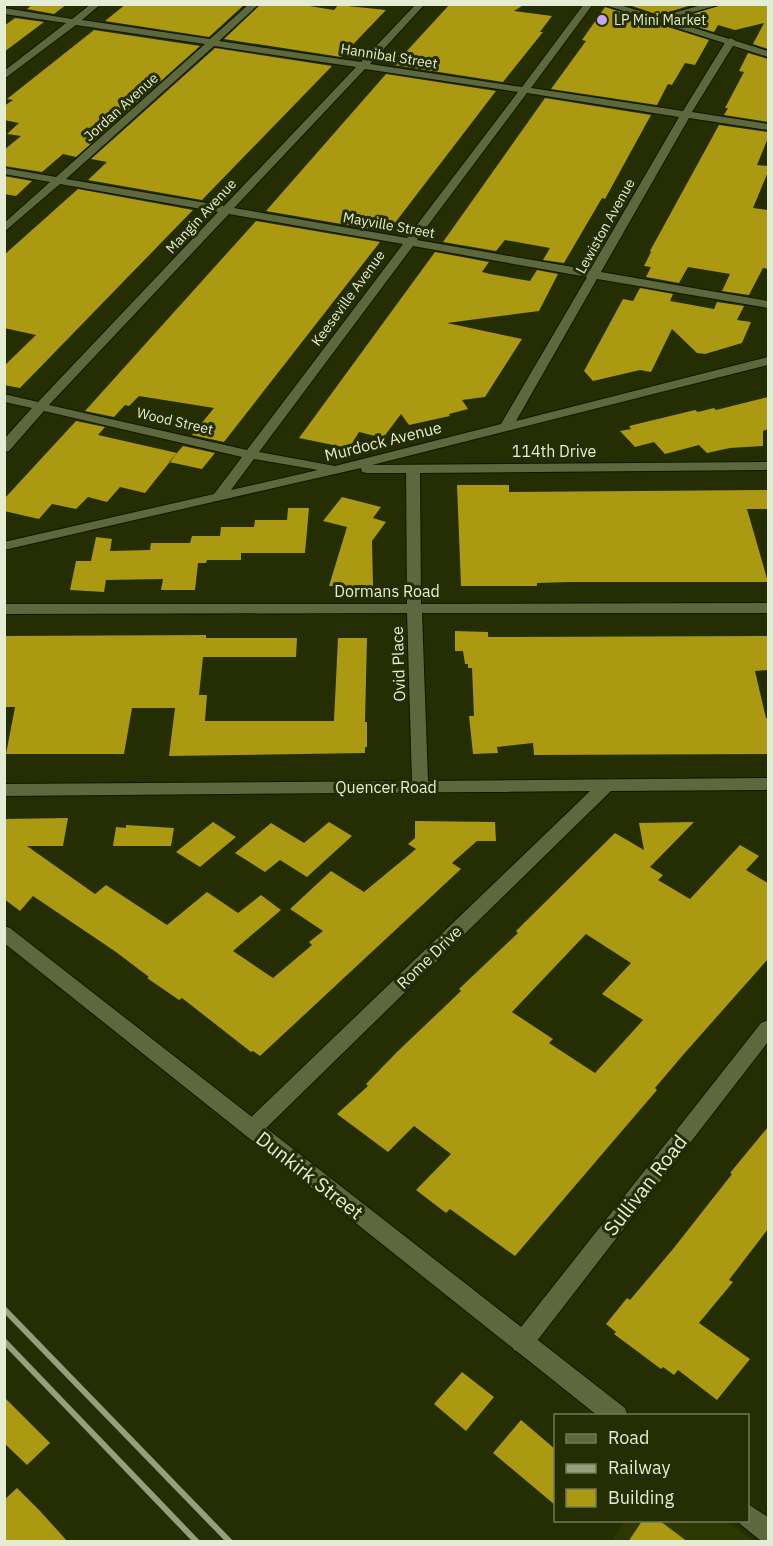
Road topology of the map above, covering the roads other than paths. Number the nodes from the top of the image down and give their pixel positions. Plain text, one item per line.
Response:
1 (97, 4) edge
2 (255, 4) edge
3 (420, 4) edge
4 (589, 4) edge
5 (606, 4) edge
6 (718, 4) edge
7 (4, 11) edge
8 (657, 19) junction
9 (74, 22) junction
10 (731, 41) junction
11 (212, 43) junction
12 (768, 54) edge
13 (363, 66) junction
14 (4, 76) edge
15 (524, 90) junction
16 (686, 114) junction
17 (768, 127) edge
18 (4, 171) edge
19 (58, 181) junction
20 (227, 211) junction
21 (4, 229) edge
22 (408, 243) junction
23 (595, 275) junction
24 (768, 305) edge
25 (768, 359) edge
26 (4, 398) edge
27 (42, 406) junction
28 (506, 427) junction
29 (4, 448) edge
30 (252, 455) junction
31 (768, 466) edge
32 (413, 468) junction
33 (340, 469) junction
34 (220, 495) junction
35 (4, 546) edge
36 (768, 608) edge
37 (4, 609) edge
38 (414, 610) junction
39 (768, 784) edge
40 (420, 786) junction
41 (606, 786) junction
42 (4, 790) edge
43 (4, 933) edge
44 (768, 1028) edge
45 (252, 1129) junction
46 (522, 1343) junction
47 (614, 1414) edge
48 (749, 1518) edge
49 (768, 1532) edge

1 - 9 street
2 - 11 street, Jordan Avenue
3 - 13 street, Mangin Avenue
4 - 15 street, Keeseville Avenue
5 - 8 street
6 - 8 street
7 - 9 street, Hannibal Street
8 - 10 street
9 - 11 street, Hannibal Street
9 - 14 street
10 - 12 street
10 - 16 street, Lewiston Avenue
11 - 13 street, Hannibal Street
11 - 19 street, Jordan Avenue
13 - 15 street, Hannibal Street
13 - 20 street, Mangin Avenue
15 - 16 street, Hannibal Street
15 - 22 street, Keeseville Avenue
16 - 17 street, Hannibal Street
16 - 23 street, Lewiston Avenue
18 - 19 street, Mayville Street
19 - 20 street, Mayville Street
19 - 21 street, Jordan Avenue
20 - 22 street, Mayville Street
20 - 27 street, Mangin Avenue
22 - 23 street, Mayville Street
22 - 30 street, Keeseville Avenue
23 - 24 street, Mayville Street
23 - 28 street, Lewiston Avenue
25 - 28 street, Murdock Avenue
26 - 27 street, Wood Street
27 - 29 street, Mangin Avenue
27 - 30 street, Wood Street
28 - 33 street, Murdock Avenue
30 - 33 street, Wood Street
30 - 34 street, Keeseville Avenue
31 - 32 street, 114th Drive
32 - 33 street, 114th Drive
32 - 38 street, Ovid Place
33 - 34 street, Murdock Avenue
34 - 35 street, Murdock Avenue
36 - 38 street, Dormans Road
37 - 38 street, Dormans Road
38 - 40 street, Ovid Place
39 - 41 street, Quencer Road
40 - 41 street, Quencer Road
40 - 42 street, Quencer Road
41 - 45 street, Rome Drive
43 - 45 street, Dunkirk Street
44 - 46 street, Sullivan Road
45 - 46 street, Dunkirk Street
46 - 47 street, Dunkirk Street
48 - 49 street

